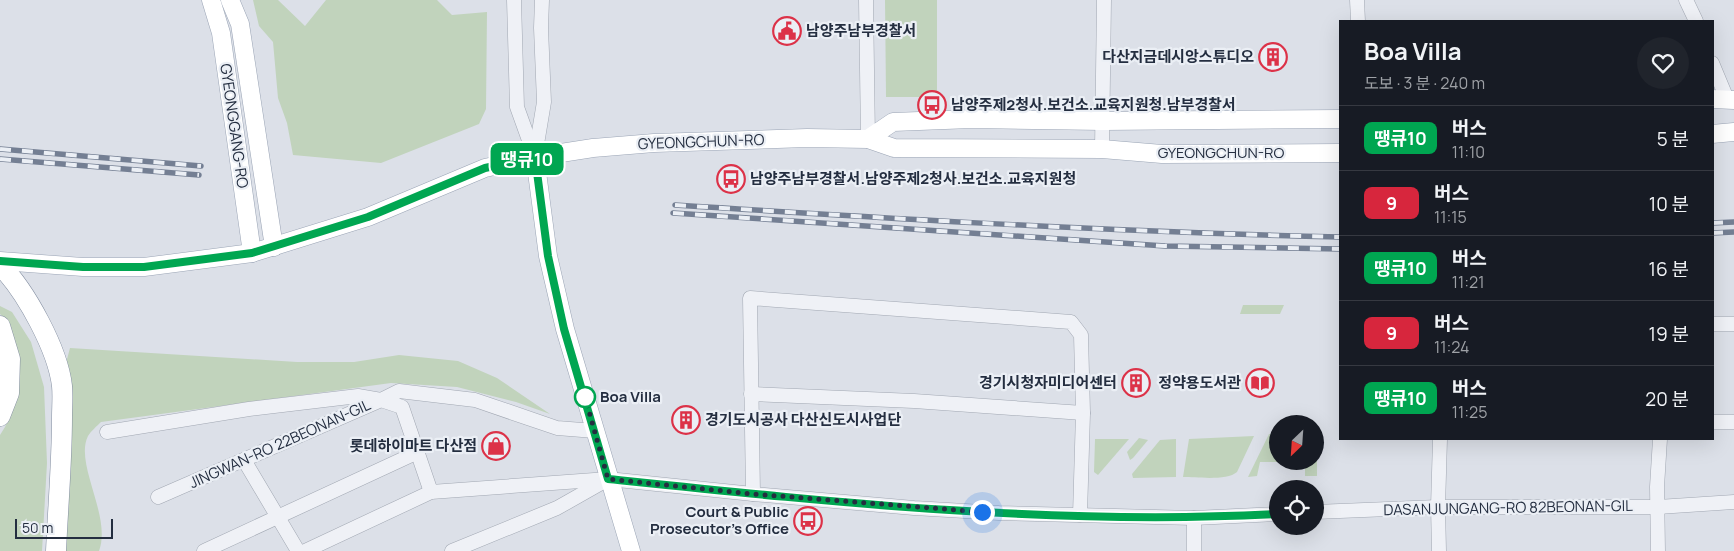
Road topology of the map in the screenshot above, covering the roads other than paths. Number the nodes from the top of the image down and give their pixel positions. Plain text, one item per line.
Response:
1 (211, 0) edge
2 (230, 0) edge
3 (514, 0) edge
4 (542, 0) edge
5 (866, 0) edge
6 (1104, 0) edge
7 (1357, 0) edge
8 (1686, 0) edge
9 (1358, 20) edge
10 (1696, 20) edge
11 (1714, 69) edge
12 (1724, 100) edge
13 (1339, 120) edge
14 (1103, 121) junction
15 (1734, 132) edge
16 (1714, 134) edge
17 (868, 139) junction
18 (1102, 149) junction
19 (1339, 153) edge
20 (535, 157) junction
21 (274, 247) junction
22 (252, 253) junction
23 (0, 261) edge
24 (0, 265) edge
25 (1714, 324) edge
26 (1734, 324) edge
27 (0, 326) edge
28 (751, 394) junction
29 (381, 400) junction
30 (1083, 413) junction
31 (0, 416) edge
32 (1714, 422) edge
33 (1734, 422) edge
34 (596, 431) junction
35 (107, 432) dead end
36 (1440, 440) edge
37 (1660, 440) edge
38 (418, 452) junction
39 (244, 460) junction
40 (608, 479) junction
41 (431, 492) junction
42 (753, 494) junction
43 (158, 497) dead end
44 (1734, 502) edge
45 (1438, 506) junction
46 (1658, 507) junction
47 (1324, 512) edge
48 (1269, 514) edge
49 (1080, 516) junction
50 (277, 517) junction
51 (1194, 518) junction
52 (56, 551) edge
53 (204, 551) edge
54 (298, 551) edge
55 (305, 551) edge
56 (452, 551) edge
57 (631, 551) edge
58 (1194, 551) edge
59 (1440, 551) edge
60 (1658, 551) edge

1 - 22 main road, GYEONGGANG-RO
2 - 21 main road, GYEONGGANG-RO
3 - 20 street
4 - 20 street
5 - 17 street
6 - 14 street
7 - 9 street
8 - 10 street
11 - 12 street
13 - 14 main road
14 - 17 main road
14 - 18 street
15 - 16 main road
17 - 18 main road, GYEONGCHUN-RO
17 - 20 main road, GYEONGCHUN-RO
18 - 19 main road, GYEONGCHUN-RO
20 - 21 main road, GYEONGCHUN-RO
20 - 34 main road
21 - 22 main road, GYEONGCHUN-RO
22 - 23 main road
24 - 52 highway
25 - 26 street
27 - 31 highway
28 - 30 street
28 - 30 street
28 - 42 street
29 - 34 street
29 - 35 street
29 - 38 street, JINGWAN-RO 22BEONAN-GIL
29 - 39 street, JINGWAN-RO 22BEONAN-GIL
30 - 49 street
32 - 33 street
34 - 40 main road
36 - 45 street
37 - 46 street
38 - 41 street, JINGWAN-RO 22BEONAN-GIL
38 - 50 street
39 - 43 street, JINGWAN-RO 22BEONAN-GIL
39 - 50 street
40 - 41 street
40 - 42 street
40 - 56 street
40 - 57 main road
41 - 55 street
42 - 49 street
44 - 46 street, DASANJUNGANG-RO 82BEONAN-GIL
45 - 46 street, DASANJUNGANG-RO 82BEONAN-GIL
45 - 47 street, DASANJUNGANG-RO 82BEONAN-GIL
45 - 59 street
46 - 60 street
48 - 51 street
49 - 51 street
50 - 53 street
50 - 54 street
51 - 58 street

